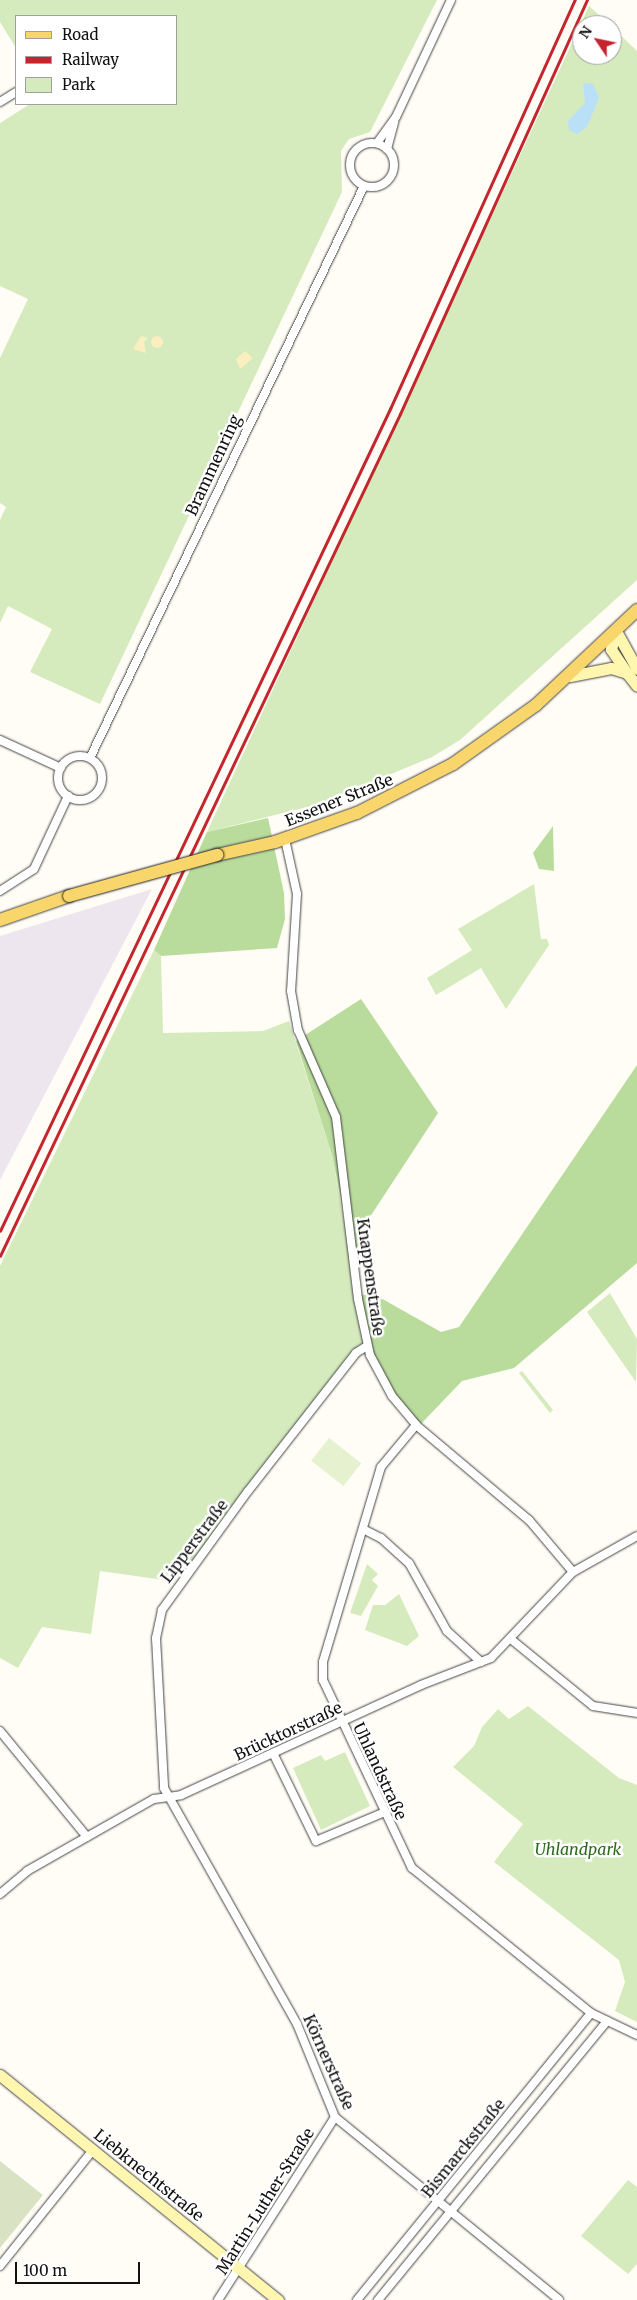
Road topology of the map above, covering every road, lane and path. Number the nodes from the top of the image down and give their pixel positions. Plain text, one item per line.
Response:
1 (451, 0) edge
2 (15, 93) edge
3 (0, 102) edge
4 (396, 116) junction
5 (377, 143) junction
6 (387, 149) junction
7 (364, 186) junction
8 (637, 610) edge
9 (616, 631) junction
10 (632, 671) edge
11 (570, 676) junction
12 (637, 686) edge
13 (0, 740) edge
14 (90, 758) junction
15 (60, 768) junction
16 (68, 796) junction
17 (284, 839) junction
18 (0, 891) edge
19 (0, 920) edge
20 (367, 1346) junction
21 (416, 1425) junction
22 (363, 1529) junction
23 (637, 1536) edge
24 (573, 1572) junction
25 (512, 1640) junction
26 (481, 1662) junction
27 (637, 1713) edge
28 (342, 1721) junction
29 (0, 1731) edge
30 (273, 1753) junction
31 (166, 1796) junction
32 (385, 1812) junction
33 (87, 1837) junction
34 (0, 1894) edge
35 (591, 2013) junction
36 (607, 2021) junction
37 (637, 2035) edge
38 (0, 2075) edge
39 (336, 2117) junction
40 (93, 2150) junction
41 (438, 2201) junction
42 (451, 2212) junction
43 (0, 2266) edge
44 (239, 2268) junction
45 (218, 2300) edge
46 (278, 2300) edge
47 (357, 2300) edge
48 (378, 2300) edge
49 (559, 2300) edge

1 - 4 street
2 - 3 street
4 - 5 street
4 - 6 street
5 - 6 street
5 - 7 street
6 - 7 street
7 - 14 street, Brammenring
8 - 9 main road, Essener Straße
9 - 10 street
9 - 11 main road, Essener Straße
10 - 11 street
10 - 12 street
11 - 17 main road, Essener Straße
13 - 15 street
14 - 15 street
14 - 16 street
15 - 16 street
16 - 18 street
17 - 19 main road, Essener Straße, bridge
17 - 20 street, Knappenstraße
20 - 21 street, Knappenstraße
20 - 31 street, Lipperstraße
21 - 22 street, Uhlandstraße
21 - 24 street, Knappenstraße
22 - 26 street
22 - 28 street, Uhlandstraße
23 - 24 street
24 - 25 street, Brücktorstraße
25 - 26 street, Brücktorstraße
25 - 27 street
26 - 28 street, Brücktorstraße
28 - 30 street, Brücktorstraße
28 - 32 street, Uhlandstraße
29 - 33 street
30 - 31 street, Brücktorstraße
30 - 32 street
31 - 33 street, Brücktorstraße
31 - 39 street, Körnerstraße
32 - 35 street, Uhlandstraße
33 - 34 street, Brücktorstraße
35 - 36 street, Uhlandstraße
35 - 41 street, Bismarckstraße
36 - 37 street, Uhlandstraße
36 - 42 street, Bismarckstraße
38 - 40 street, Liebknechtstraße
39 - 41 street, Körnerstraße
39 - 44 street, Martin-Luther-Straße
40 - 43 street
40 - 44 street, Liebknechtstraße
41 - 42 street, Körnerstraße
41 - 47 street, Bismarckstraße
42 - 48 street, Bismarckstraße
42 - 49 street, Körnerstraße
44 - 45 street, Martin-Luther-Straße
44 - 46 street, Liebknechtstraße

